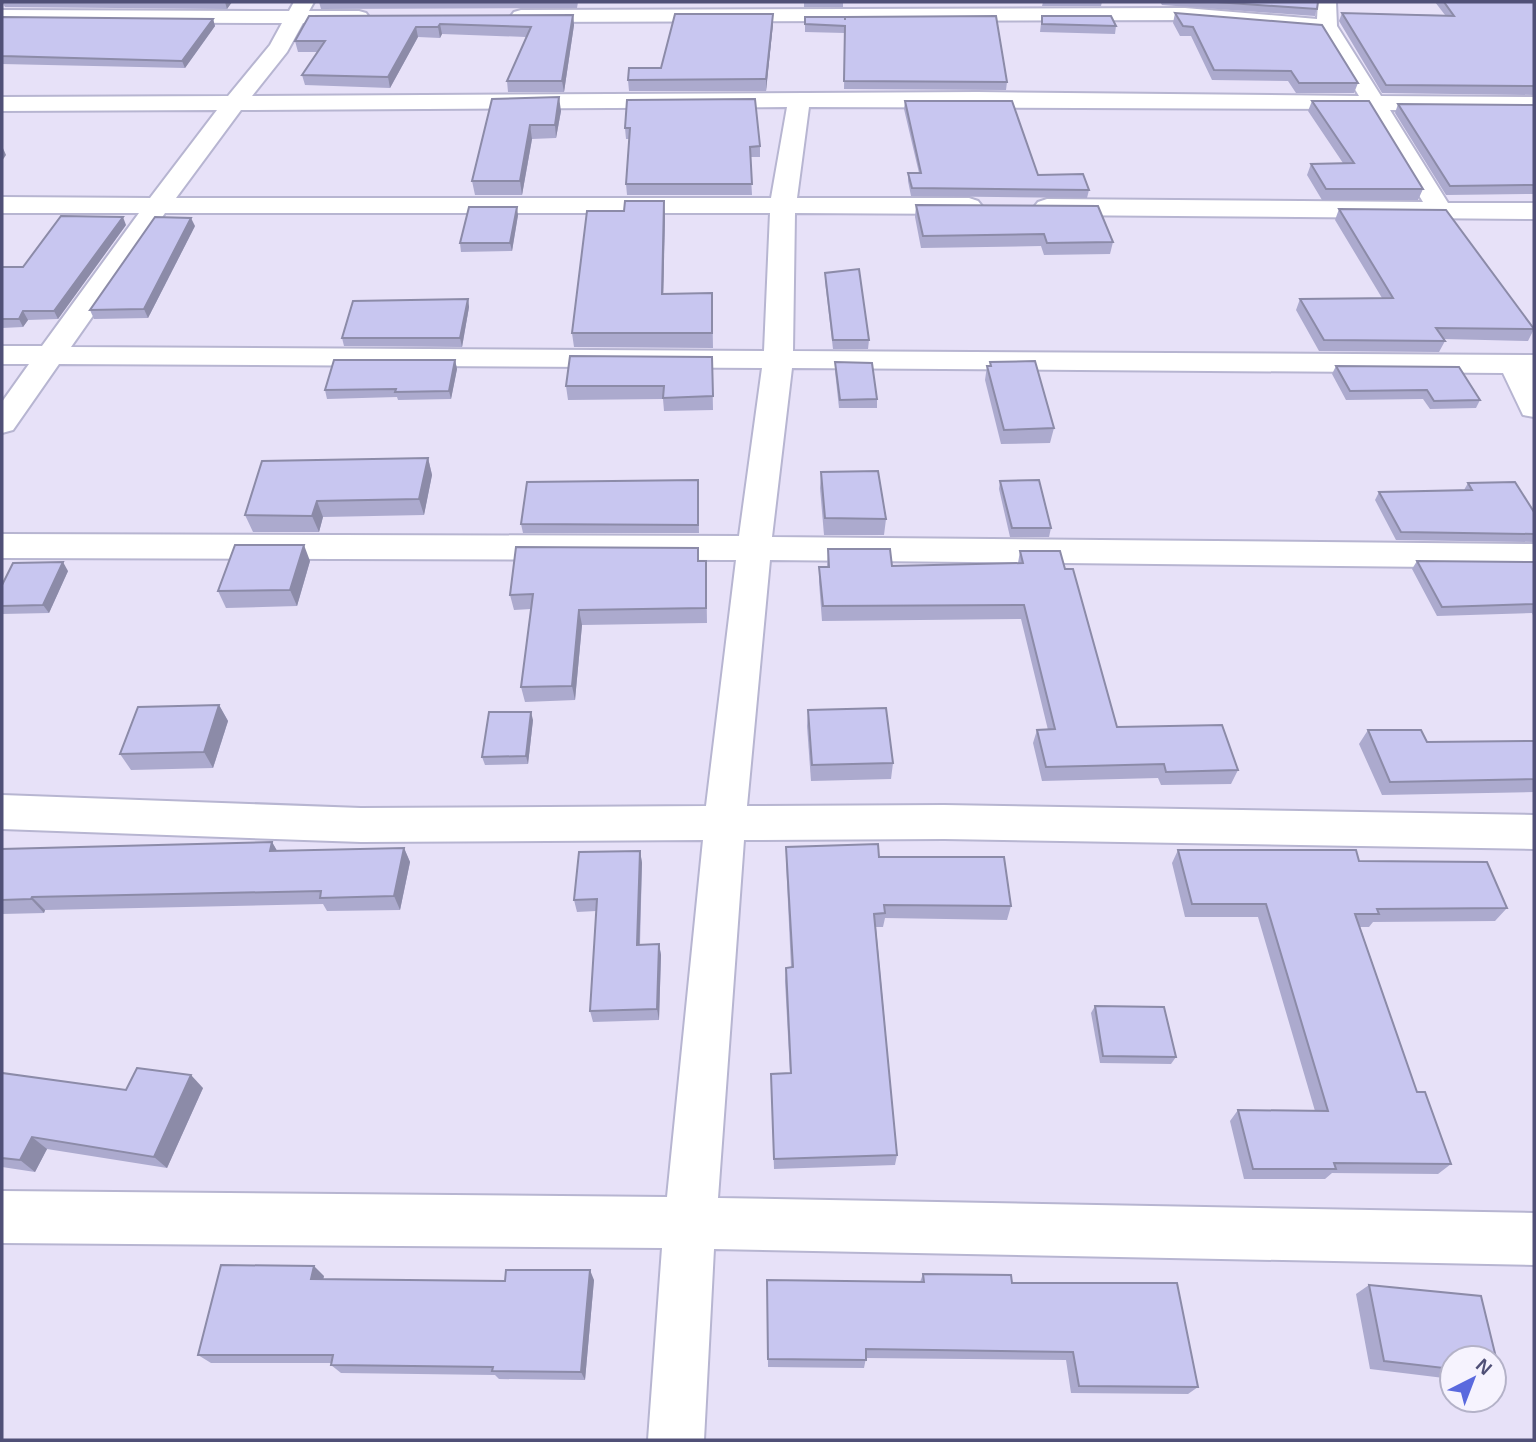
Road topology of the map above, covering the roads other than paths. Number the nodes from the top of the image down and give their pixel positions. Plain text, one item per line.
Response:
1 (6, 2) edge
2 (1327, 2) edge
3 (2, 6) edge
4 (1089, 8) edge
5 (299, 10) edge
6 (2, 16) edge
7 (503, 16) edge
8 (378, 17) edge
9 (1327, 26) junction
10 (799, 100) junction
11 (1371, 102) junction
12 (235, 103) junction
13 (2, 104) edge
14 (1534, 104) edge
15 (159, 204) junction
16 (2, 205) edge
17 (783, 205) junction
18 (991, 206) edge
19 (1019, 207) edge
20 (1440, 210) junction
21 (1534, 211) edge
22 (2, 355) edge
23 (51, 355) junction
24 (778, 361) junction
25 (1524, 364) edge
26 (1534, 408) edge
27 (2, 423) edge
28 (2, 546) edge
29 (754, 548) junction
30 (1534, 556) edge
31 (2, 812) edge
32 (725, 823) junction
33 (1534, 832) edge
34 (2, 1217) edge
35 (690, 1223) junction
36 (1534, 1239) edge
37 (676, 1440) edge

1 - 3 street
2 - 9 street
4 - 7 street
4 - 9 street
5 - 6 street
5 - 8 street
5 - 12 street
9 - 11 street
10 - 11 street
10 - 12 street
10 - 17 street
11 - 14 street
11 - 20 street
12 - 13 street
12 - 15 street
15 - 16 street
15 - 17 street
15 - 23 street
17 - 18 street
17 - 24 street
19 - 20 street
20 - 21 street
22 - 23 street
23 - 24 street
23 - 27 street
24 - 25 street
24 - 29 street
25 - 26 street
28 - 29 street
29 - 30 street
29 - 32 street
31 - 32 street
32 - 33 street
32 - 35 street
34 - 35 street
35 - 36 street
35 - 37 street

